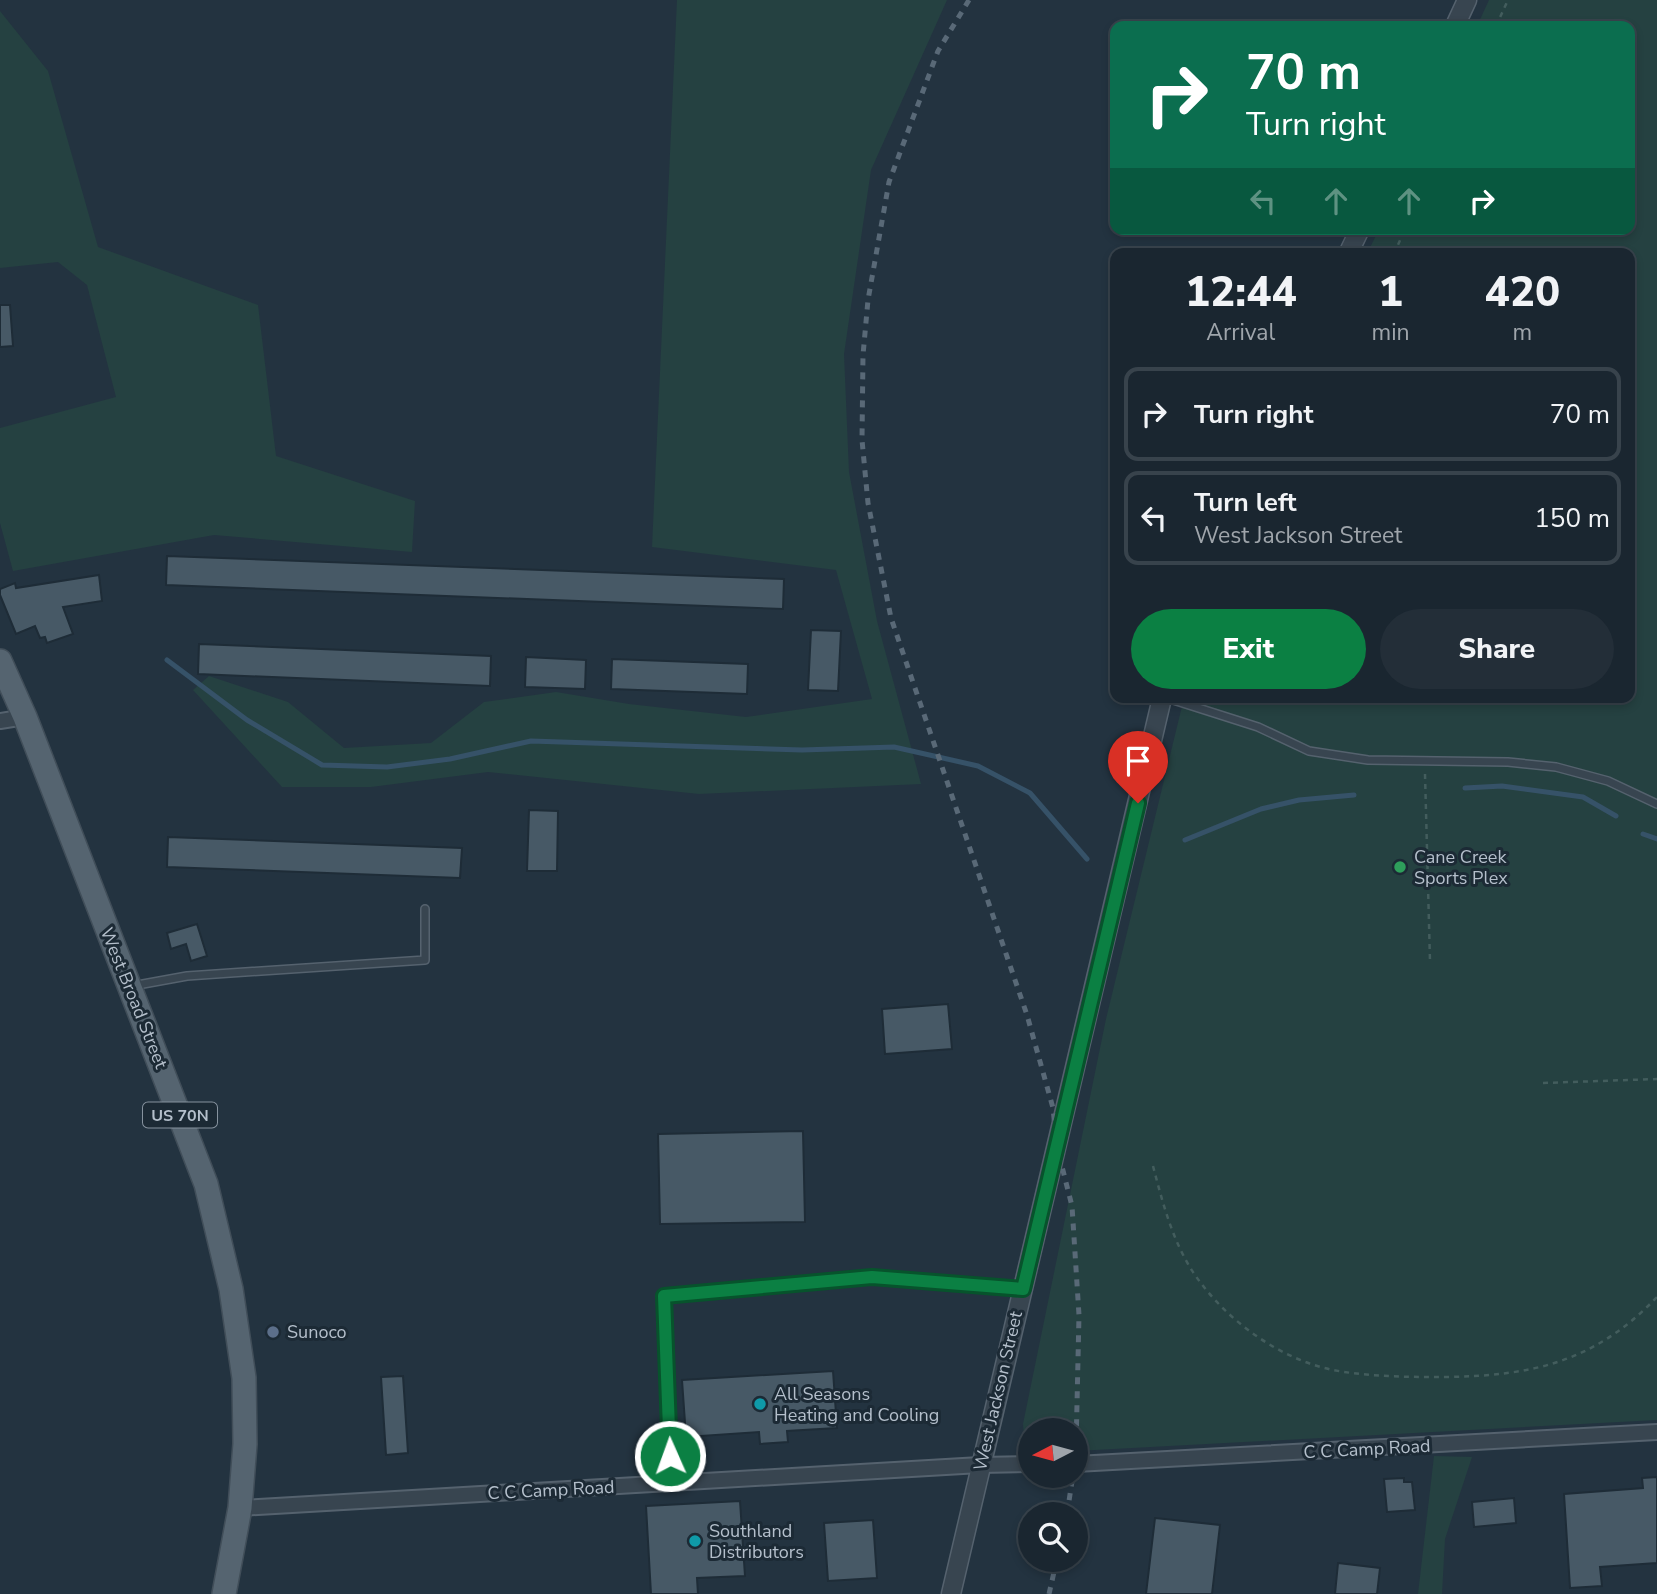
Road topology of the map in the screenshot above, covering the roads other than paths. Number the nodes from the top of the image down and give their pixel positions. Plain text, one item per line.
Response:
1 (1467, 0) edge
2 (1457, 21) edge
3 (0, 661) edge
4 (1164, 703) edge
5 (1181, 703) edge
6 (26, 717) junction
7 (0, 721) edge
8 (1657, 804) edge
9 (425, 909) dead end
10 (128, 987) junction
11 (1023, 1289) junction
12 (1657, 1432) edge
13 (1088, 1463) edge
14 (1018, 1464) edge
15 (980, 1465) junction
16 (670, 1483) junction
17 (240, 1508) junction
18 (224, 1594) edge
19 (951, 1594) edge

1 - 2 street
3 - 6 main road, West Broad Street / US 70N
4 - 11 street, West Jackson Street
5 - 8 lane
6 - 7 street
6 - 10 main road, West Broad Street / US 70N
9 - 10 lane
10 - 17 main road, West Broad Street / US 70N
11 - 15 street, West Jackson Street
11 - 16 lane
12 - 13 street, C C Camp Road
14 - 15 street, C C Camp Road
15 - 16 street, C C Camp Road
15 - 19 street, West Jackson Street
16 - 17 street, C C Camp Road
17 - 18 main road, West Broad Street / US 70N

